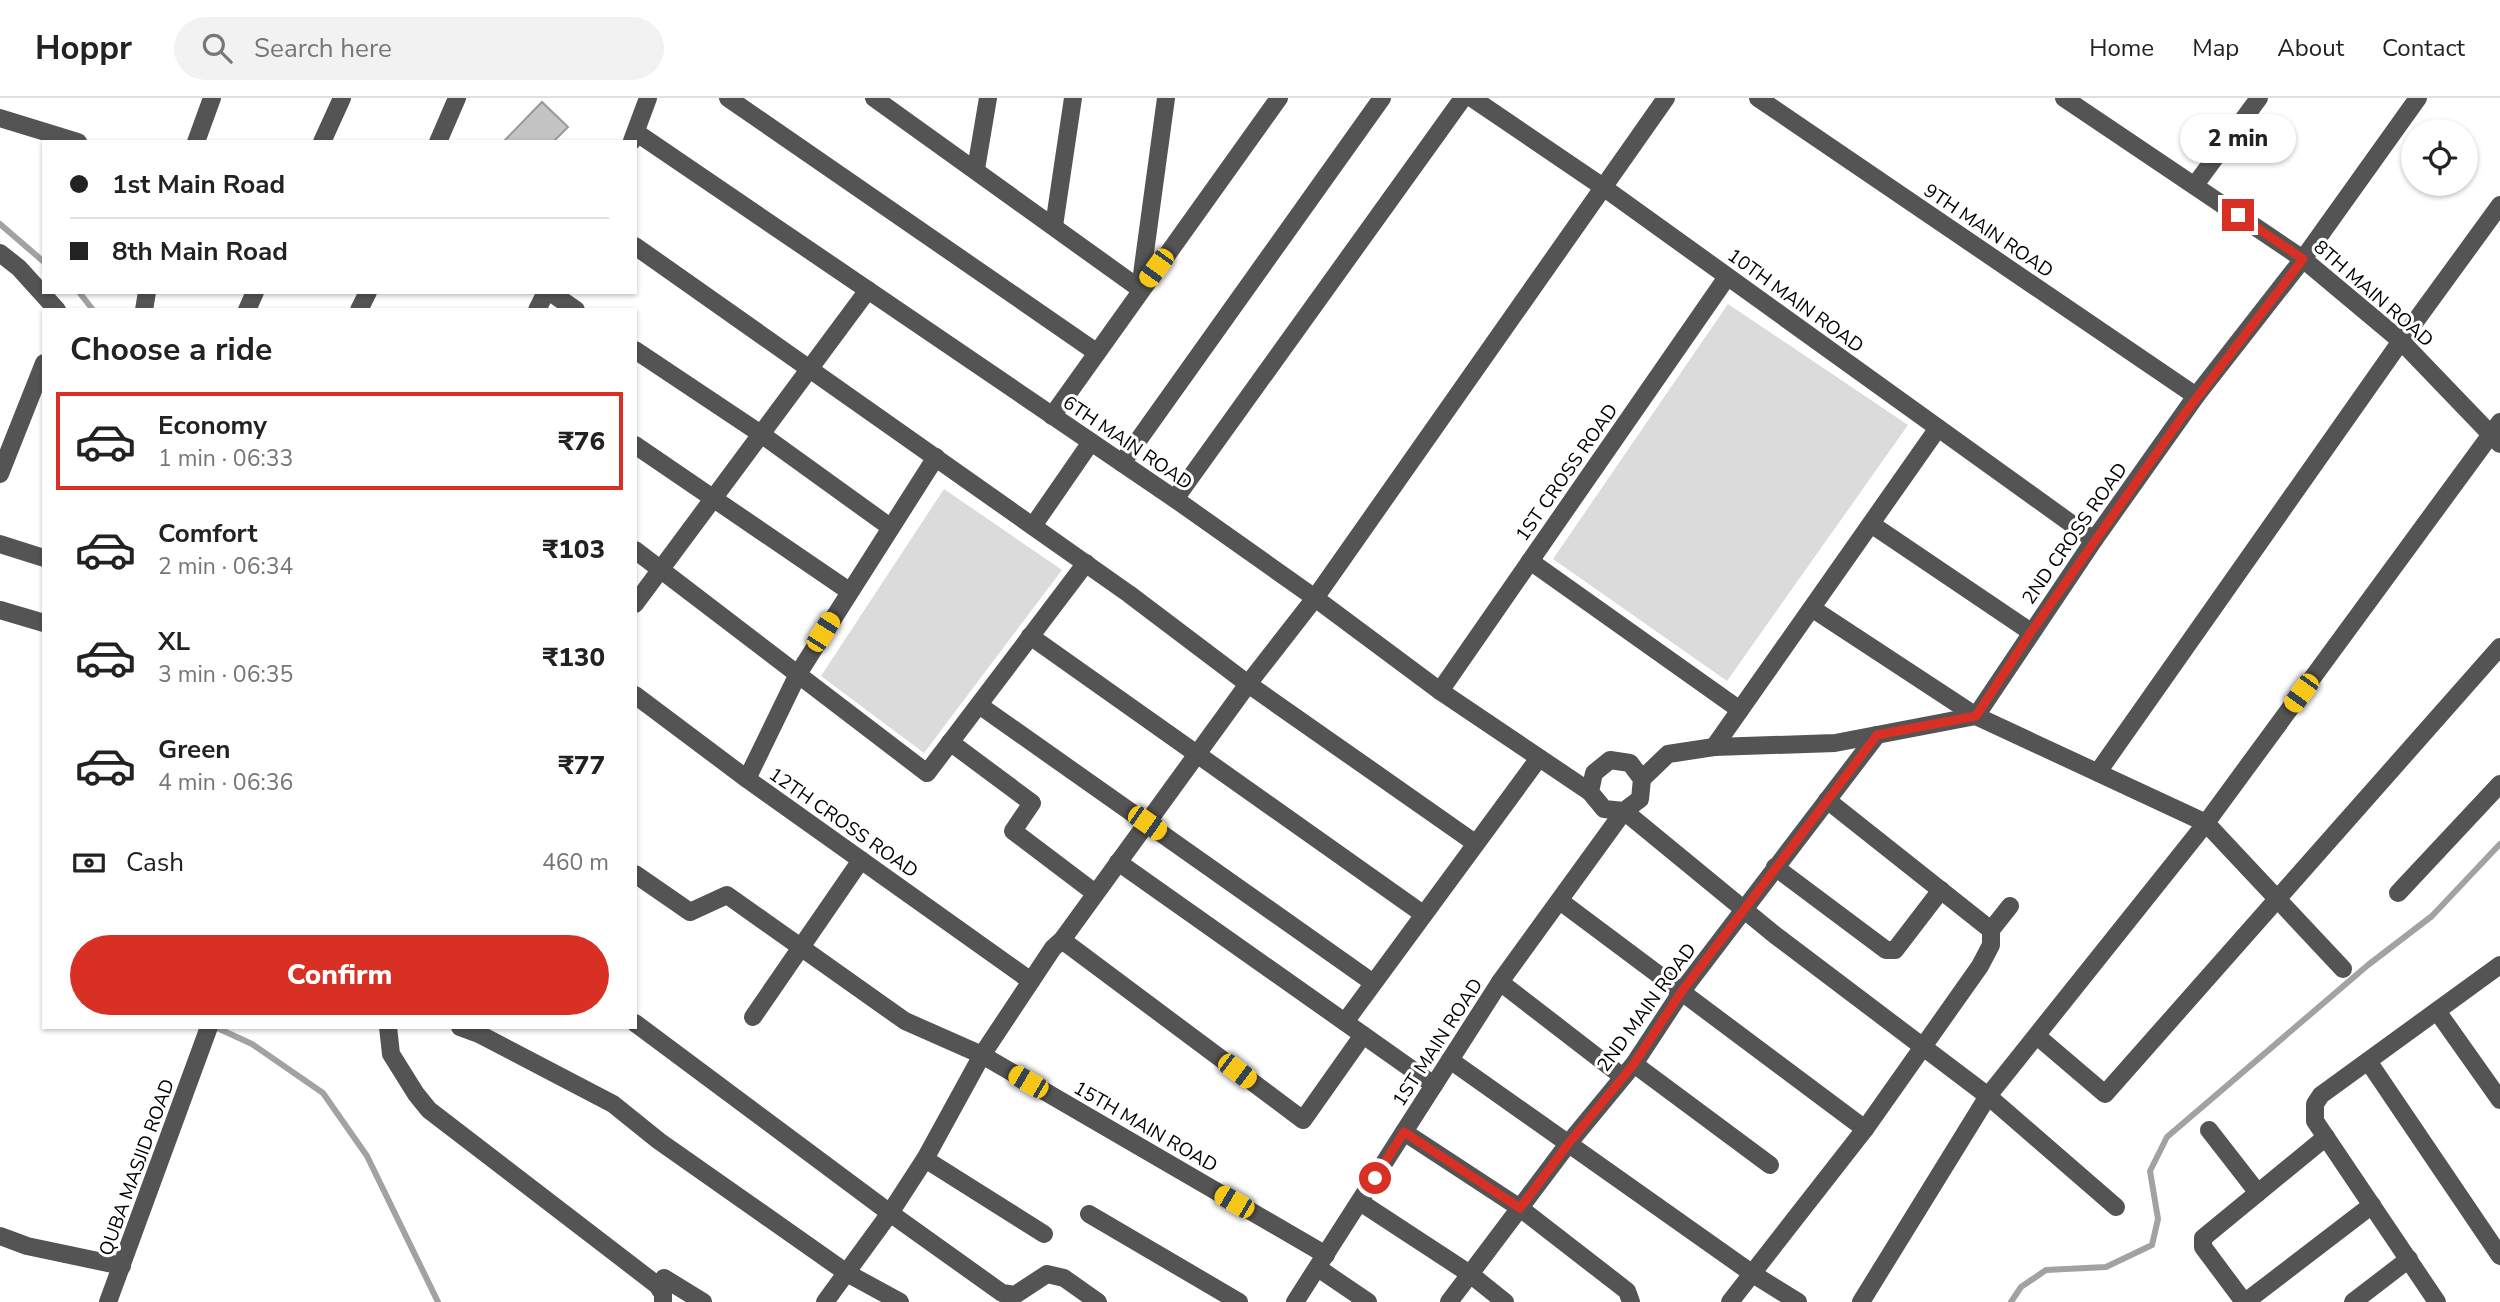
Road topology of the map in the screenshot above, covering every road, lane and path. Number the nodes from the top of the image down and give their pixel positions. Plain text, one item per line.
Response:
1 (212, 98) edge
2 (342, 98) edge
3 (457, 98) edge
4 (648, 98) edge
5 (728, 98) edge
6 (874, 98) edge
7 (905, 98) edge
8 (988, 98) edge
9 (1073, 98) edge
10 (1166, 98) edge
11 (1279, 98) edge
12 (1382, 98) edge
13 (1462, 98) edge
14 (1472, 98) edge
15 (1666, 98) edge
16 (1758, 98) edge
17 (2064, 98) edge
18 (2259, 98) edge
19 (2418, 98) edge
20 (902, 117) junction
21 (0, 118) edge
22 (634, 137) edge
23 (72, 140) edge
24 (197, 140) edge
25 (323, 140) edge
26 (439, 140) edge
27 (976, 170) junction
28 (2194, 186) junction
29 (1603, 187) junction
30 (2500, 205) edge
31 (1054, 226) junction
32 (637, 247) edge
33 (0, 254) edge
34 (2303, 259) junction
35 (1727, 276) junction
36 (1140, 289) junction
37 (868, 290) junction
38 (42, 293) edge
39 (43, 294) edge
40 (551, 294) edge
41 (55, 308) edge
42 (573, 308) edge
43 (2401, 341) junction
44 (637, 351) edge
45 (1096, 352) junction
46 (811, 367) junction
47 (42, 368) edge
48 (2196, 396) junction
49 (1052, 415) junction
50 (1938, 428) junction
51 (2497, 433) edge
52 (761, 434) junction
53 (1091, 442) junction
54 (637, 445) edge
55 (936, 457) junction
56 (1122, 463) junction
57 (0, 474) edge
58 (713, 499) junction
59 (1175, 499) junction
60 (1871, 524) junction
61 (1033, 526) junction
62 (890, 527) junction
63 (2094, 540) junction
64 (0, 544) edge
65 (637, 551) edge
66 (42, 557) edge
67 (1530, 561) junction
68 (1086, 563) junction
69 (662, 569) junction
70 (849, 591) junction
71 (1315, 598) junction
72 (637, 601) edge
73 (1813, 609) junction
74 (0, 610) edge
75 (42, 622) edge
76 (2031, 632) junction
77 (1031, 636) junction
78 (2500, 647) edge
79 (798, 674) junction
80 (1248, 684) junction
81 (1440, 691) junction
82 (637, 696) edge
83 (979, 705) junction
84 (1740, 710) junction
85 (1976, 716) junction
86 (1877, 735) junction
87 (950, 742) junction
88 (1714, 747) junction
89 (1198, 753) junction
90 (1539, 758) junction
91 (2098, 772) junction
92 (747, 779) junction
93 (1642, 779) junction
94 (2500, 785) edge
95 (1590, 792) junction
96 (1827, 800) junction
97 (1624, 811) junction
98 (1147, 823) junction
99 (2206, 823) junction
100 (1475, 844) junction
101 (861, 860) junction
102 (1118, 862) junction
103 (1775, 867) junction
104 (637, 875) edge
105 (1941, 891) junction
106 (1095, 892) junction
107 (2398, 893) dead end
108 (2277, 899) junction
109 (1560, 901) junction
110 (2010, 906) dead end
111 (1743, 909) junction
112 (1423, 914) junction
113 (1992, 930) junction
114 (1062, 940) junction
115 (801, 947) junction
116 (2500, 965) edge
117 (2343, 969) dead end
118 (1031, 981) junction
119 (1372, 982) junction
120 (1500, 982) junction
121 (1682, 991) junction
122 (2437, 1011) junction
123 (754, 1017) dead end
124 (1345, 1022) junction
125 (637, 1024) edge
126 (208, 1029) edge
127 (388, 1029) edge
128 (480, 1031) edge
129 (1363, 1035) junction
130 (2037, 1036) junction
131 (1924, 1046) junction
132 (982, 1055) junction
133 (1450, 1060) junction
134 (2368, 1061) junction
135 (1628, 1071) junction
136 (1434, 1085) junction
137 (1989, 1096) junction
138 (2500, 1100) edge
139 (1865, 1129) junction
140 (2209, 1130) dead end
141 (1404, 1132) junction
142 (2326, 1138) junction
143 (1568, 1144) junction
144 (925, 1159) junction
145 (1770, 1165) dead end
146 (2258, 1193) junction
147 (1360, 1202) junction
148 (2372, 1205) junction
149 (2116, 1206) dead end
150 (1520, 1208) junction
151 (890, 1213) junction
152 (1089, 1214) dead end
153 (1044, 1234) dead end
154 (0, 1236) edge
155 (2500, 1256) edge
156 (2409, 1259) junction
157 (1322, 1261) junction
158 (122, 1266) junction
159 (848, 1273) junction
160 (1470, 1274) junction
161 (1753, 1274) junction
162 (664, 1278) dead end
163 (108, 1302) edge
164 (663, 1302) edge
165 (703, 1302) edge
166 (825, 1302) edge
167 (900, 1302) edge
168 (1098, 1302) edge
169 (1239, 1302) edge
170 (1295, 1302) edge
171 (1368, 1302) edge
172 (1449, 1302) edge
173 (1505, 1302) edge
174 (1631, 1302) edge
175 (1730, 1302) edge
176 (1798, 1302) edge
177 (1861, 1302) edge
178 (2353, 1302) edge
179 (2437, 1302) edge

1 - 24 street
2 - 25 street
3 - 26 street
4 - 22 street
5 - 45 street
6 - 20 street
7 - 20 street
8 - 27 street
9 - 31 street
10 - 36 street
11 - 36 street
12 - 56 street
13 - 59 street
14 - 29 street, 10TH MAIN ROAD
15 - 29 street
16 - 48 street, 9TH MAIN ROAD
17 - 28 street, 8TH MAIN ROAD
18 - 28 street
19 - 34 street, 2ND CROSS ROAD
20 - 27 street
21 - 23 street
22 - 37 street, 6TH MAIN ROAD
27 - 31 street
28 - 34 street, 8TH MAIN ROAD
29 - 35 street, 10TH MAIN ROAD
29 - 71 street
30 - 43 street
31 - 36 street
32 - 46 street
33 - 38 street
34 - 43 street, 8TH MAIN ROAD
34 - 48 street, 2ND CROSS ROAD
35 - 50 street, 10TH MAIN ROAD
35 - 67 street, 1ST CROSS ROAD
36 - 45 street
37 - 46 street
37 - 49 street, 6TH MAIN ROAD
39 - 41 street
40 - 42 street
43 - 51 street, 8TH MAIN ROAD
43 - 91 street
44 - 52 street
45 - 49 street
46 - 52 street
46 - 55 street
47 - 57 street
48 - 63 street, 2ND CROSS ROAD
49 - 53 street, 6TH MAIN ROAD
50 - 60 street
50 - 63 street, 10TH MAIN ROAD
51 - 99 street
52 - 58 street
52 - 62 street
53 - 56 street, 6TH MAIN ROAD
53 - 61 street
54 - 58 street
55 - 61 street
55 - 62 street
56 - 59 street, 6TH MAIN ROAD
58 - 69 street
58 - 70 street
59 - 71 street, 6TH MAIN ROAD
60 - 73 street
60 - 76 street
61 - 68 street
62 - 70 street
63 - 76 street, 2ND CROSS ROAD
64 - 66 street
65 - 69 street
67 - 81 street, 1ST CROSS ROAD
67 - 84 street
68 - 77 street
68 - 80 street
69 - 72 street
69 - 79 street
70 - 79 street
71 - 80 street
71 - 81 street, 6TH MAIN ROAD
73 - 84 street
73 - 85 street
74 - 75 street
76 - 85 street, 2ND CROSS ROAD
77 - 83 street
77 - 89 street
78 - 108 street
79 - 87 street
79 - 92 street
80 - 89 street
80 - 100 street
81 - 90 street, 6TH MAIN ROAD
82 - 92 street, 12TH CROSS ROAD
83 - 87 street
83 - 98 street
84 - 88 street
85 - 86 street
85 - 91 street
86 - 88 street
86 - 96 street, 2ND MAIN ROAD
87 - 106 street
88 - 93 street
89 - 98 street
89 - 112 street
90 - 95 street, 6TH MAIN ROAD
90 - 100 street
91 - 99 street
92 - 101 street, 12TH CROSS ROAD
93 - 95 street
93 - 97 street
94 - 107 street
95 - 97 street
96 - 103 street, 2ND MAIN ROAD
96 - 105 street
97 - 109 street, 1ST MAIN ROAD
97 - 111 street
98 - 102 street
98 - 119 street
99 - 108 street
99 - 130 street
100 - 112 street
101 - 115 street
101 - 118 street, 12TH CROSS ROAD
102 - 106 street
102 - 124 street
103 - 105 street
103 - 111 street, 2ND MAIN ROAD
104 - 115 street, 15TH MAIN ROAD
105 - 113 street
106 - 114 street
108 - 117 street
108 - 130 street
109 - 120 street, 1ST MAIN ROAD
109 - 121 street
110 - 113 street
111 - 121 street, 2ND MAIN ROAD
111 - 131 street
112 - 119 street
113 - 131 street
114 - 118 street
114 - 129 street
115 - 123 street
115 - 132 street, 15TH MAIN ROAD
116 - 122 street
118 - 132 street
119 - 124 street
120 - 133 street, 1ST MAIN ROAD
120 - 135 street
121 - 135 street, 2ND MAIN ROAD
121 - 139 street
122 - 134 street
122 - 138 street
124 - 129 street
125 - 151 street
126 - 158 street, QUBA MASJID ROAD
127 - 164 street
128 - 159 street
129 - 136 street
130 - 137 street
131 - 137 street
131 - 139 street
132 - 144 street
132 - 157 street, 15TH MAIN ROAD
133 - 136 street, 1ST MAIN ROAD
133 - 143 street
134 - 142 street
134 - 155 street
135 - 143 street, 2ND MAIN ROAD
135 - 145 street
136 - 141 street, 1ST MAIN ROAD
137 - 149 street
137 - 177 street
139 - 161 street
140 - 146 street
141 - 147 street, 1ST MAIN ROAD
141 - 150 street
142 - 146 street
142 - 148 street
143 - 150 street, 2ND MAIN ROAD
143 - 161 street
144 - 151 street
144 - 153 street
146 - 148 street
147 - 157 street, 1ST MAIN ROAD
147 - 160 street
148 - 156 street
150 - 160 street, 2ND MAIN ROAD
150 - 174 street
151 - 159 street
151 - 168 street
152 - 169 street
154 - 158 street
156 - 178 street
156 - 179 street
157 - 170 street, 1ST MAIN ROAD
157 - 171 street, 15TH MAIN ROAD
158 - 163 street, QUBA MASJID ROAD
159 - 166 street
159 - 167 street
160 - 172 street, 2ND MAIN ROAD
160 - 173 street
161 - 175 street
161 - 176 street
162 - 165 street

